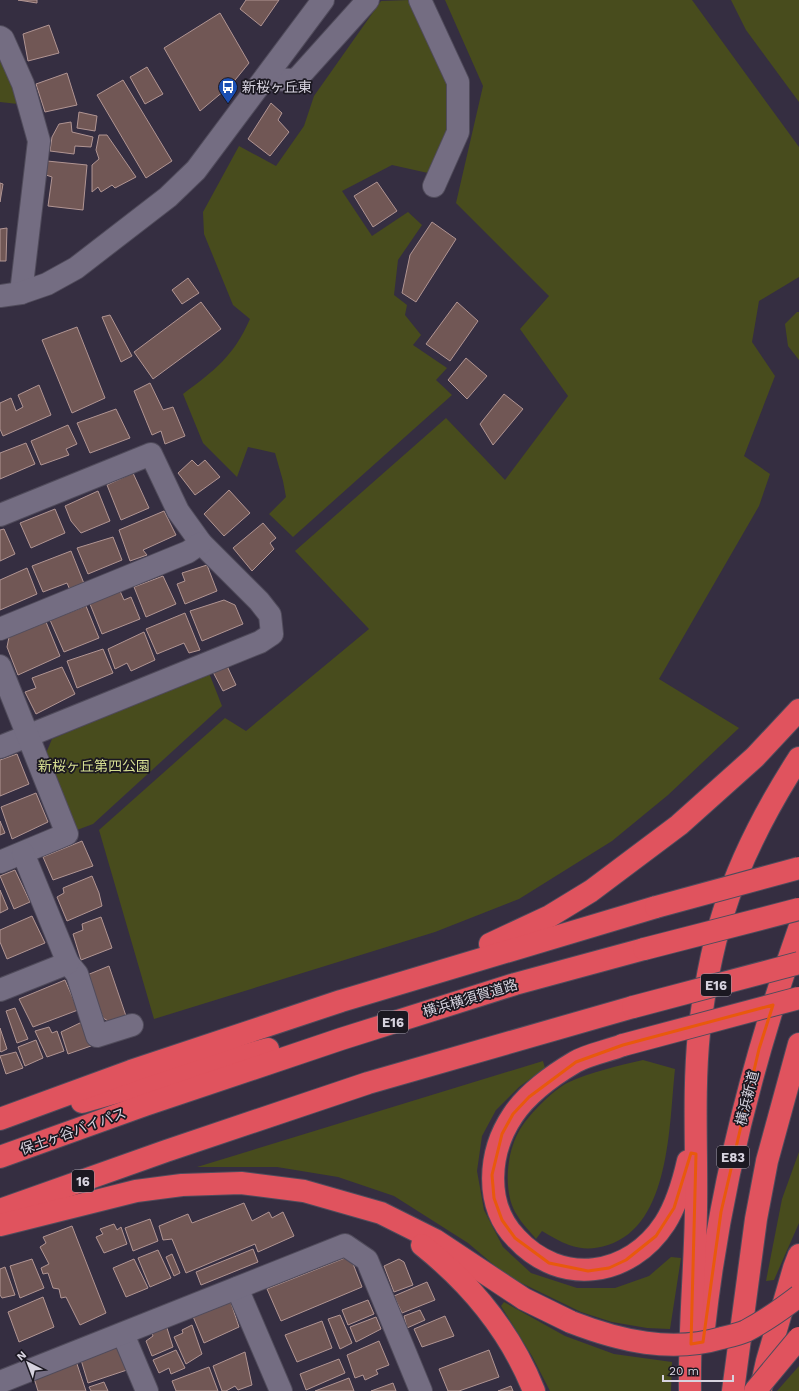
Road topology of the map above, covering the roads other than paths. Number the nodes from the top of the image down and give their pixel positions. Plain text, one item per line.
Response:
1 (323, 0) edge
2 (368, 0) edge
3 (420, 0) edge
4 (0, 37) edge
5 (265, 79) junction
6 (434, 186) dead end
7 (10, 295) edge
8 (0, 515) edge
9 (201, 543) junction
10 (0, 629) edge
11 (0, 666) edge
12 (799, 710) edge
13 (28, 736) junction
14 (0, 747) edge
15 (799, 758) edge
16 (23, 853) junction
17 (0, 862) edge
18 (799, 868) edge
19 (799, 909) edge
20 (799, 929) edge
21 (68, 962) junction
22 (799, 963) edge
23 (515, 984) junction
24 (0, 990) edge
25 (799, 998) edge
26 (341, 1001) junction
27 (132, 1025) dead end
28 (799, 1044) edge
29 (799, 1078) edge
30 (696, 1096) junction
31 (145, 1105) joint
32 (0, 1119) edge
33 (0, 1124) edge
34 (166, 1151) joint
35 (0, 1157) edge
36 (767, 1161) junction
37 (0, 1210) edge
38 (381, 1213) junction
39 (0, 1226) edge
40 (799, 1255) edge
41 (237, 1288) junction
42 (799, 1296) edge
43 (122, 1334) junction
44 (799, 1338) edge
45 (13, 1383) edge
46 (147, 1391) edge
47 (281, 1391) edge
48 (421, 1391) edge
49 (534, 1391) edge
50 (690, 1391) edge
51 (698, 1391) edge
52 (733, 1391) edge
53 (755, 1391) edge
54 (761, 1391) edge

1 - 5 street
2 - 5 street
3 - 6 street
4 - 7 street
5 - 7 street
8 - 9 street
9 - 10 street
9 - 13 street
11 - 13 street
12 - 26 highway
13 - 14 street
13 - 16 street
15 - 30 highway
16 - 17 street
16 - 21 street
18 - 26 highway, bridge
19 - 23 highway, 横浜横須賀道路 / E16, bridge
20 - 51 highway, 横浜新道 / E83
21 - 24 street
21 - 27 street
22 - 34 highway, E16, bridge
23 - 31 highway, 横浜横須賀道路 / E16
23 - 33 highway
25 - 30 highway, bridge
26 - 32 highway
28 - 36 highway, E83
29 - 36 highway
30 - 50 highway
31 - 35 highway, 保土ヶ谷バイパス
34 - 37 highway, 16
36 - 52 highway, E83
38 - 39 highway
38 - 42 highway, bridge
38 - 49 highway
40 - 54 highway
41 - 43 street
41 - 47 street
41 - 48 street
43 - 45 street
43 - 46 street
44 - 53 highway, bridge

